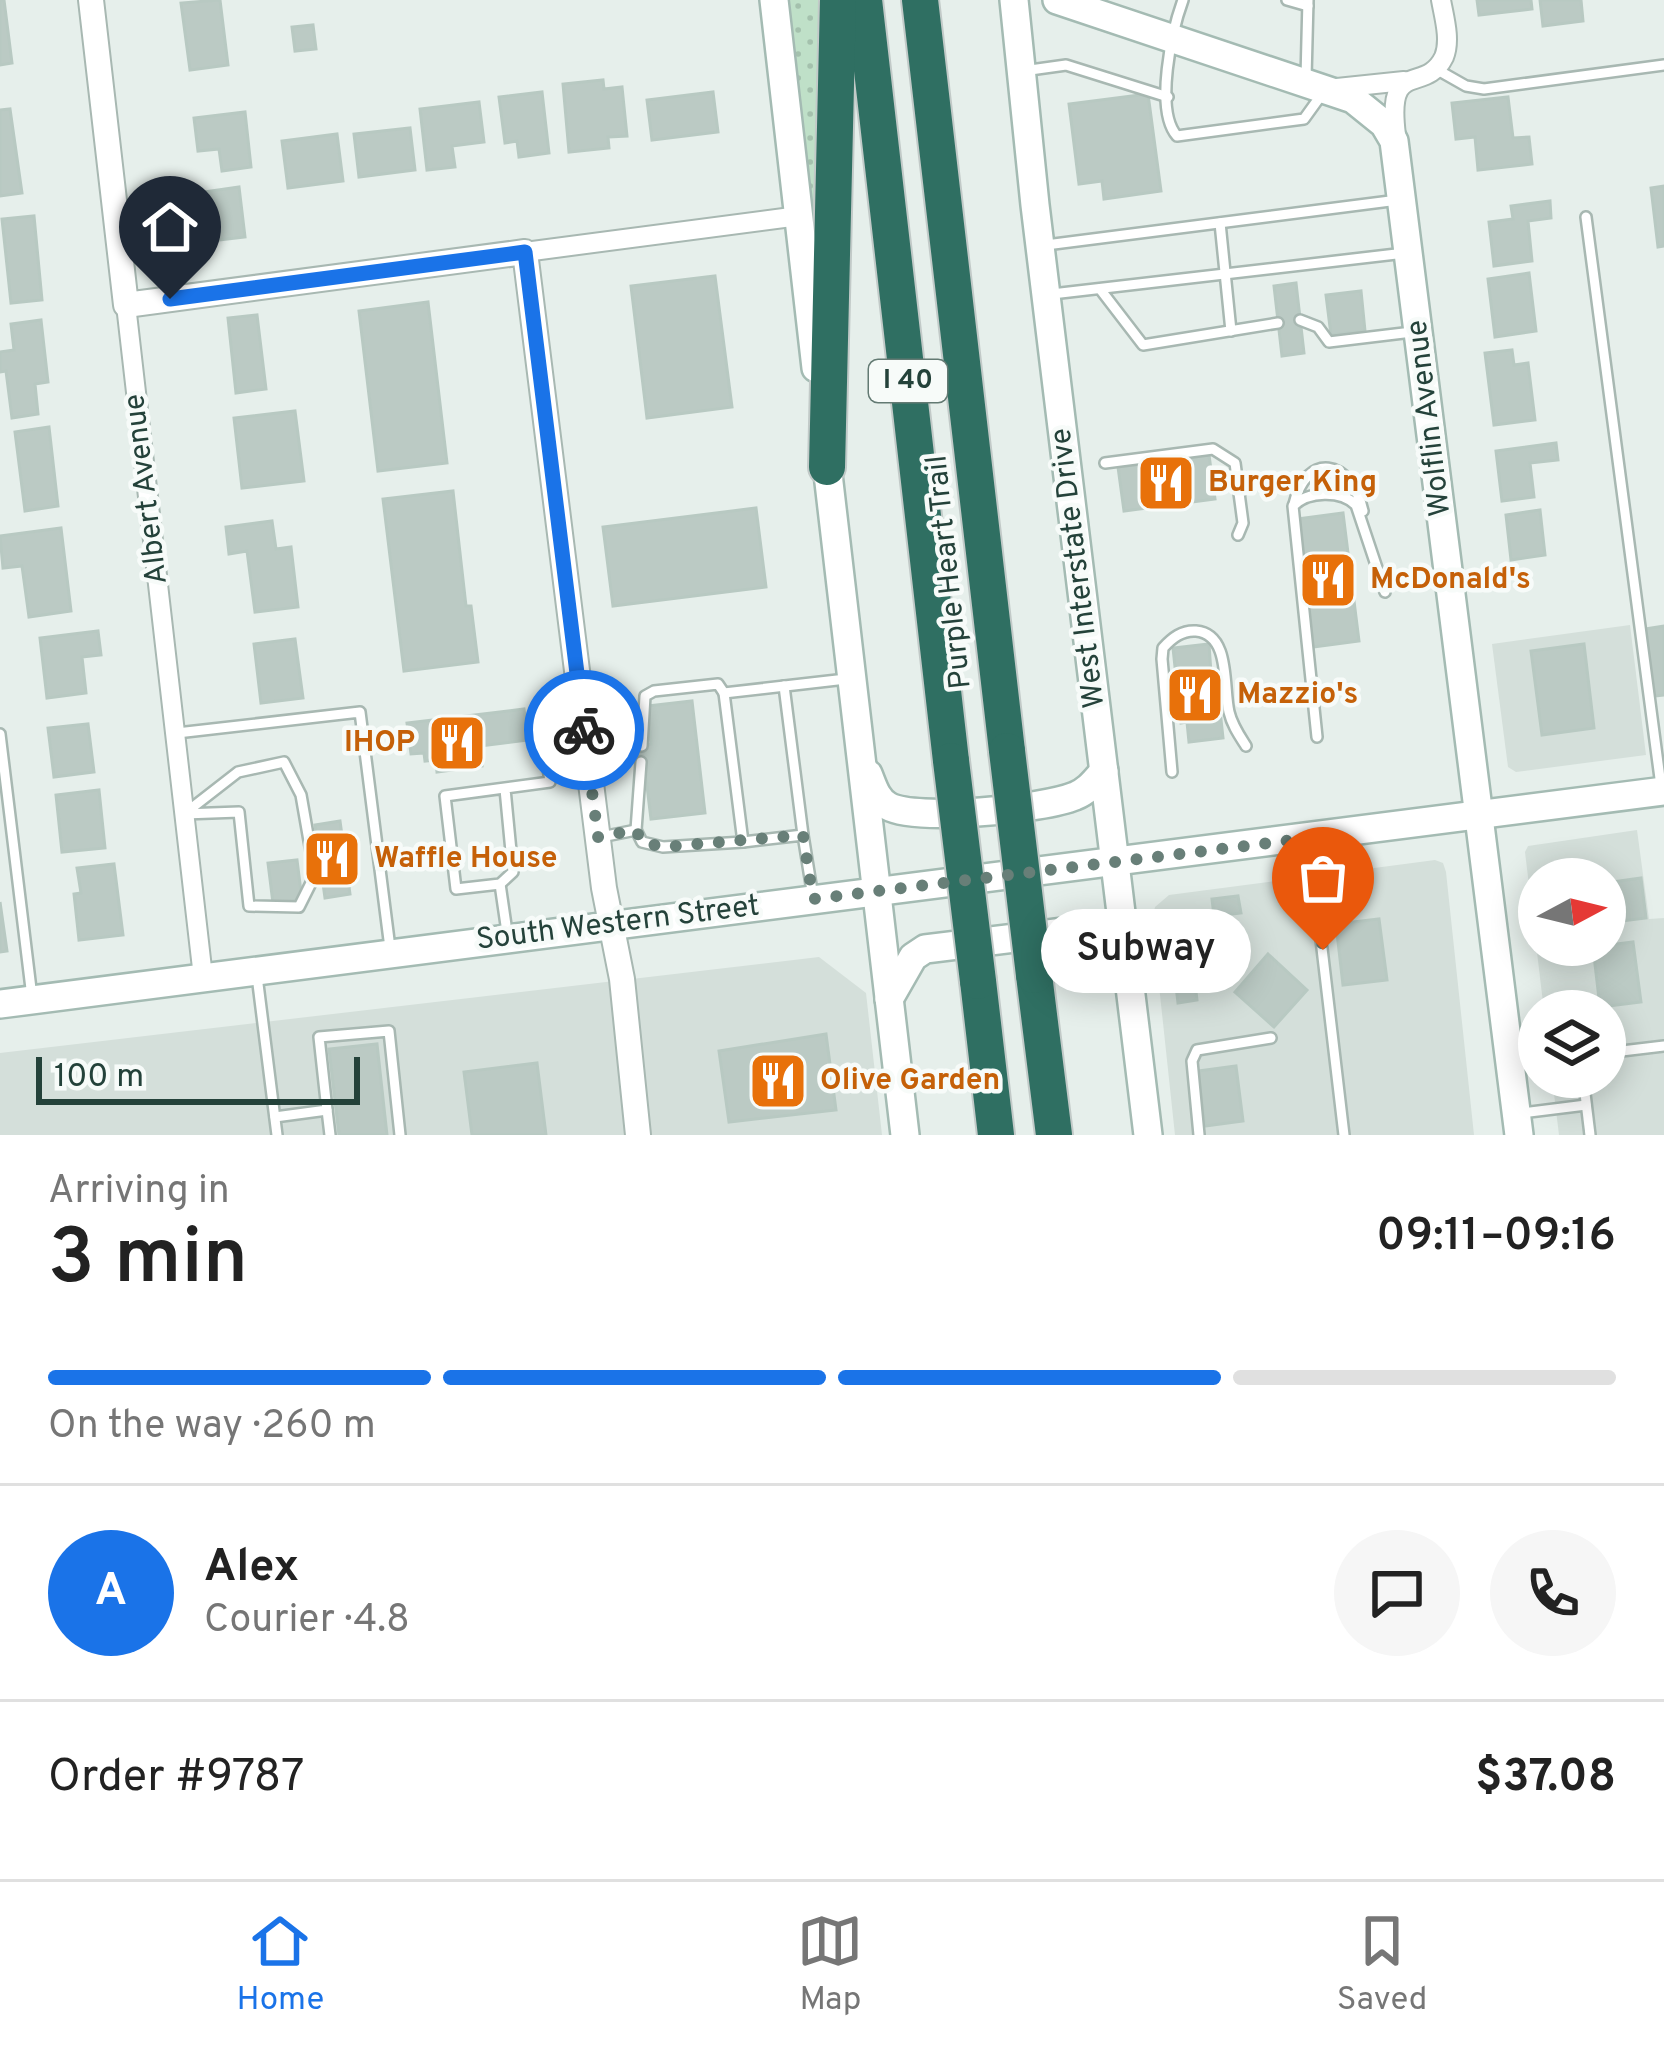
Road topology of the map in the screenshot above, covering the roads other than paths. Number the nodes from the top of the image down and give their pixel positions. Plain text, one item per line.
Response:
1 (91, 0) edge
2 (774, 0) edge
3 (838, 0) edge
4 (864, 0) edge
5 (920, 0) edge
6 (1015, 0) edge
7 (1057, 0) edge
8 (1183, 0) edge
9 (1287, 0) edge
10 (1442, 0) edge
11 (1308, 3) edge
12 (1170, 38) junction
13 (1664, 65) edge
14 (1435, 68) junction
15 (1022, 71) junction
16 (1404, 81) junction
17 (1314, 86) junction
18 (1168, 97) junction
19 (1399, 164) junction
20 (1403, 199) junction
21 (799, 216) junction
22 (1586, 217) dead end
23 (1220, 223) junction
24 (1040, 246) junction
25 (525, 252) junction
26 (1410, 252) junction
27 (1225, 273) junction
28 (1100, 290) junction
29 (1046, 294) junction
30 (126, 304) junction
31 (1300, 320) dead end
32 (1278, 323) dead end
33 (1231, 331) junction
34 (1420, 331) junction
35 (1105, 464) dead end
36 (827, 467) junction
37 (1293, 506) junction
38 (1367, 534) junction
39 (1238, 536) dead end
40 (1385, 592) dead end
41 (852, 678) junction
42 (784, 686) junction
43 (724, 693) junction
44 (583, 718) junction
45 (175, 733) junction
46 (0, 734) edge
47 (1317, 737) dead end
48 (642, 746) dead end
49 (1246, 746) dead end
50 (861, 753) junction
51 (641, 762) dead end
52 (1104, 771) junction
53 (1172, 772) dead end
54 (505, 789) junction
55 (1663, 791) edge
56 (184, 814) junction
57 (1479, 815) junction
58 (636, 830) junction
59 (803, 835) junction
60 (598, 837) junction
61 (1310, 838) junction
62 (743, 842) junction
63 (1115, 863) junction
64 (500, 884) junction
65 (877, 890) junction
66 (813, 899) junction
67 (611, 925) junction
68 (508, 938) junction
69 (391, 953) junction
70 (1127, 959) junction
71 (256, 970) junction
72 (203, 977) junction
73 (889, 998) junction
74 (32, 1000) junction
75 (0, 1004) edge
76 (1270, 1038) dead end
77 (1664, 1046) edge
78 (1626, 1051) edge
79 (393, 1065) junction
80 (380, 1066) dead end
81 (396, 1093) junction
82 (383, 1094) dead end
83 (1585, 1098) edge
84 (330, 1102) junction
85 (1586, 1106) junction
86 (275, 1117) junction
87 (1518, 1124) edge
88 (277, 1135) edge
89 (330, 1135) edge
90 (388, 1135) edge
91 (400, 1135) edge
92 (638, 1135) edge
93 (905, 1135) edge
94 (996, 1135) edge
95 (1054, 1135) edge
96 (1148, 1135) edge
97 (1199, 1135) edge
98 (1344, 1135) edge
99 (1590, 1135) edge

1 - 30 street, Albert Avenue
2 - 21 main road
3 - 36 highway
4 - 94 highway, Purple Heart Trail / I 40, bridge
5 - 95 highway, Purple Heart Trail / I 40, bridge
6 - 15 main road, West Interstate Drive
7 - 12 main road, Wolflin Avenue
8 - 12 lane
9 - 11 lane
10 - 14 street
11 - 17 lane
12 - 17 main road, Wolflin Avenue
12 - 18 lane
13 - 14 lane
14 - 16 street
15 - 18 lane
15 - 24 main road, West Interstate Drive
16 - 17 street
16 - 19 street
17 - 18 lane
17 - 19 main road, Wolflin Avenue
19 - 20 main road, Wolflin Avenue
20 - 23 lane
20 - 26 main road, Wolflin Avenue
21 - 25 street
21 - 36 main road
22 - 55 lane
23 - 24 lane
23 - 27 lane
24 - 29 main road, West Interstate Drive
25 - 30 street
25 - 44 street
26 - 27 lane
26 - 34 main road, Wolflin Avenue
27 - 28 lane
27 - 33 lane
28 - 29 lane
28 - 33 lane
29 - 52 main road, West Interstate Drive
30 - 45 street, Albert Avenue
31 - 34 lane
32 - 33 lane
34 - 57 main road, Wolflin Avenue
35 - 39 lane
36 - 41 main road
37 - 38 lane
37 - 38 lane
37 - 47 lane
38 - 40 lane
41 - 42 lane
41 - 50 main road
42 - 43 lane
42 - 59 lane
43 - 48 lane
43 - 62 lane
44 - 54 lane
44 - 60 street
45 - 56 street, Albert Avenue
45 - 69 lane
46 - 74 lane
49 - 53 lane
50 - 52 main road
50 - 65 main road
51 - 58 lane
52 - 63 main road, West Interstate Drive
54 - 64 lane
54 - 64 lane
55 - 57 main road, South Western Street
56 - 56 lane
56 - 72 street, Albert Avenue
57 - 61 main road, South Western Street
57 - 87 main road, Wolflin Avenue
58 - 60 lane
58 - 62 lane
59 - 62 lane
59 - 66 lane
60 - 67 street
61 - 63 main road, South Western Street
61 - 98 lane
63 - 65 main road, South Western Street
63 - 70 main road, West Interstate Drive
64 - 68 lane
65 - 66 main road, South Western Street
65 - 73 main road
66 - 67 main road, South Western Street
67 - 68 main road, South Western Street
67 - 92 street
68 - 69 main road, South Western Street
69 - 71 main road, South Western Street
70 - 73 main road
70 - 96 main road, West Interstate Drive
71 - 72 main road, South Western Street
71 - 86 lane
72 - 74 main road, South Western Street
73 - 93 main road
74 - 75 main road, South Western Street
76 - 97 lane
77 - 78 lane
79 - 80 lane
79 - 81 lane
79 - 84 lane
81 - 82 lane
81 - 91 lane
83 - 85 lane
84 - 86 lane
84 - 89 lane
85 - 87 lane
85 - 99 lane
86 - 88 lane
90 - 91 lane

